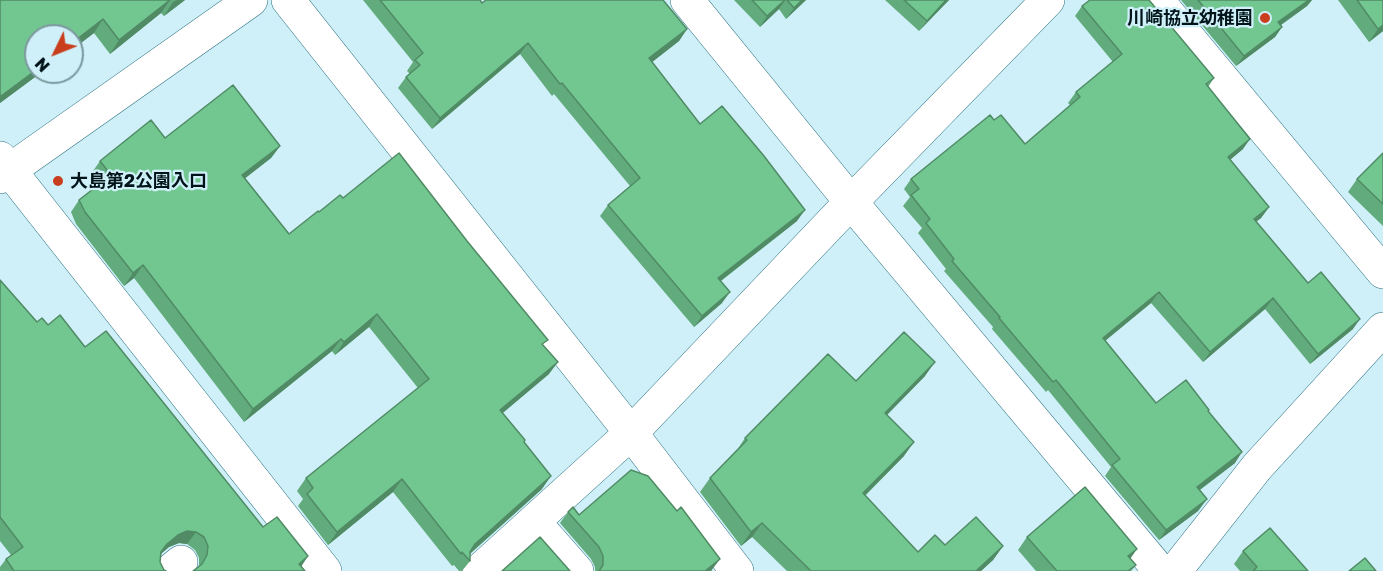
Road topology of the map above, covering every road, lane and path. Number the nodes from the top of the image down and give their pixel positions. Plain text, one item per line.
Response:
1 (251, 0) edge
2 (288, 0) edge
3 (687, 0) edge
4 (1048, 0) edge
5 (1157, 0) edge
6 (3, 168) edge
7 (851, 202) junction
8 (1383, 272) edge
9 (1383, 328) edge
10 (631, 433) junction
11 (534, 522) junction
12 (325, 571) edge
13 (479, 571) edge
14 (577, 571) edge
15 (737, 571) edge
16 (1160, 571) edge
17 (1175, 571) edge

1 - 6 street
2 - 10 street
3 - 7 street
4 - 7 street
5 - 8 street
6 - 12 street
7 - 10 street
7 - 16 street
9 - 17 street
10 - 11 street
10 - 15 street
11 - 13 street
11 - 14 street

